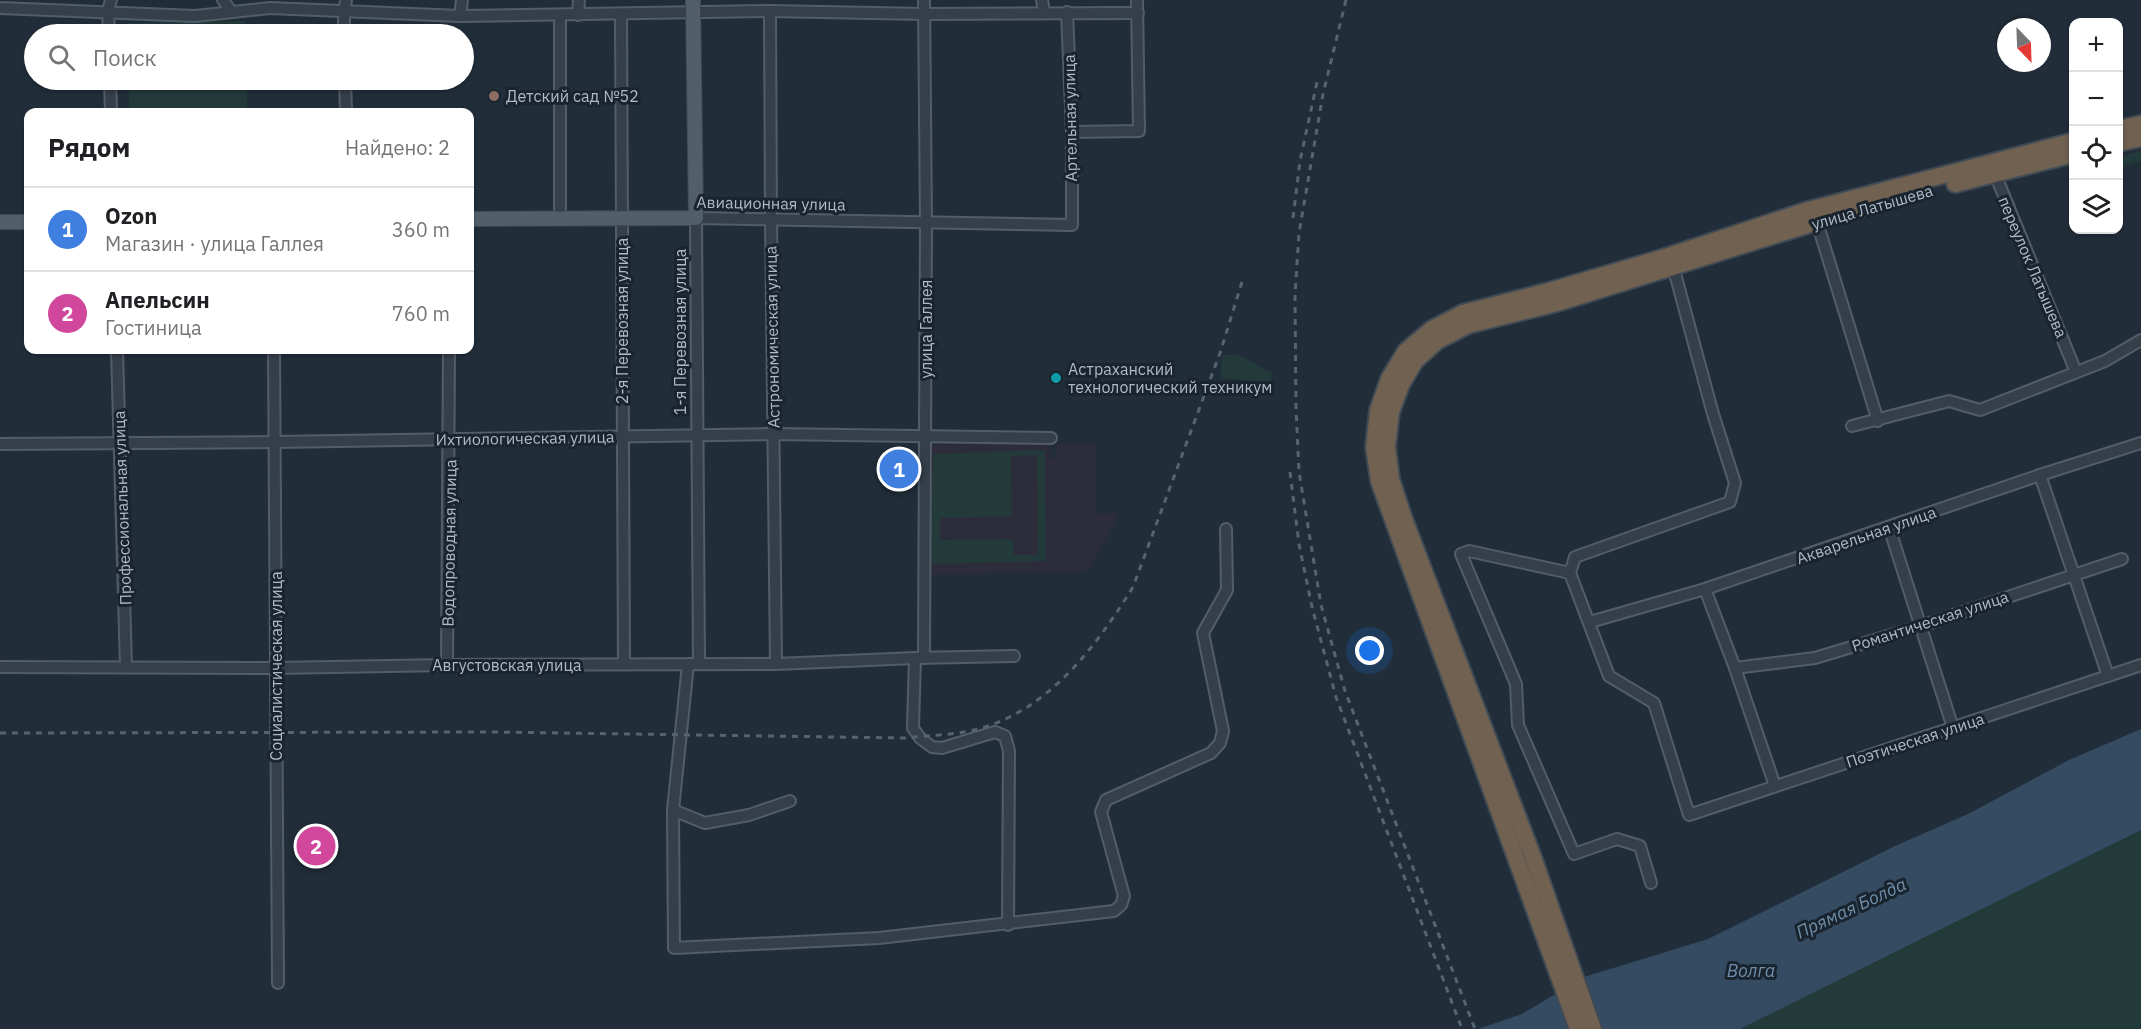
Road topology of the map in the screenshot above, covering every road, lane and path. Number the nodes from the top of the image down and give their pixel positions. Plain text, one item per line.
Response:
1 (223, 0) edge
2 (346, 0) edge
3 (462, 0) edge
4 (579, 0) edge
5 (924, 0) edge
6 (1042, 0) edge
7 (1137, 0) edge
8 (110, 6) edge
9 (693, 6) edge
10 (813, 6) edge
11 (0, 8) edge
12 (231, 11) junction
13 (770, 11) junction
14 (344, 12) junction
15 (1044, 12) junction
16 (1067, 12) junction
17 (1138, 13) junction
18 (621, 14) junction
19 (925, 14) junction
20 (560, 15) junction
21 (578, 15) junction
22 (460, 16) junction
23 (109, 24) edge
24 (344, 24) edge
25 (110, 90) edge
26 (345, 90) edge
27 (111, 108) edge
28 (346, 108) edge
29 (2141, 124) edge
30 (2123, 128) edge
31 (1072, 132) junction
32 (2141, 138) edge
33 (2069, 142) edge
34 (2123, 142) edge
35 (2069, 155) edge
36 (1993, 168) junction
37 (696, 218) junction
38 (474, 219) edge
39 (560, 219) junction
40 (622, 219) junction
41 (771, 219) junction
42 (0, 222) edge
43 (24, 222) edge
44 (1817, 222) junction
45 (926, 224) junction
46 (1072, 225) joint
47 (1673, 266) junction
48 (2141, 339) edge
49 (117, 354) edge
50 (274, 354) edge
51 (449, 354) edge
52 (2076, 372) junction
53 (1878, 421) junction
54 (1852, 426) dead end
55 (773, 434) junction
56 (697, 435) junction
57 (623, 436) junction
58 (925, 437) junction
59 (1051, 438) dead end
60 (450, 439) junction
61 (276, 442) junction
62 (120, 443) junction
63 (2141, 443) edge
64 (0, 444) edge
65 (2040, 475) junction
66 (1889, 527) junction
67 (1226, 529) dead end
68 (2122, 559) dead end
69 (1570, 573) junction
70 (2074, 574) junction
71 (1705, 589) junction
72 (1590, 622) junction
73 (1921, 626) junction
74 (1014, 656) dead end
75 (920, 658) junction
76 (624, 664) junction
77 (694, 664) junction
78 (776, 664) junction
79 (447, 665) junction
80 (2141, 665) edge
81 (0, 667) edge
82 (126, 667) junction
83 (275, 668) junction
84 (1735, 668) junction
85 (2108, 676) junction
86 (1953, 728) junction
87 (1774, 786) junction
88 (790, 801) dead end
89 (673, 810) junction
90 (1526, 860) junction
91 (1651, 883) dead end
92 (1008, 925) junction
93 (278, 983) dead end
94 (1578, 1029) edge
95 (1593, 1029) edge

1 - 12 street
2 - 14 street
3 - 22 street
4 - 21 street
5 - 19 street, улица Галлея
6 - 15 street
7 - 17 street
8 - 11 street
8 - 12 street
8 - 23 street
9 - 13 street
9 - 18 street
9 - 37 main road, 1-я Перевозная улица
10 - 13 street
10 - 19 street
12 - 14 street
13 - 41 street, Астрономическая улица
14 - 22 street
14 - 24 street
15 - 16 street
15 - 19 street
16 - 17 street
16 - 31 street, Артельная улица
17 - 31 street
18 - 21 street
18 - 40 street, 2-я Перевозная улица
19 - 45 street, улица Галлея
20 - 21 street
20 - 22 street
20 - 39 street
25 - 27 street
26 - 28 street
29 - 30 highway
31 - 46 street, Артельная улица
32 - 34 highway
33 - 36 highway, улица Латышева
35 - 36 highway, улица Латышева
36 - 44 highway, улица Латышева
36 - 52 street, переулок Латышева
36 - 90 highway, улица Латышева
37 - 40 main road, Авиационная улица
37 - 41 street, Авиационная улица
37 - 56 street, 1-я Перевозная улица
38 - 39 main road, Авиационная улица
39 - 40 main road, Авиационная улица
40 - 57 street, 2-я Перевозная улица
41 - 45 street, Авиационная улица
41 - 55 street, Астрономическая улица
42 - 43 main road
44 - 47 highway, улица Латышева
44 - 53 street
45 - 46 street, Авиационная улица
45 - 58 street, улица Галлея
47 - 69 street
47 - 90 highway, улица Латышева
48 - 52 street
49 - 62 street, Профессиональная улица
50 - 61 street, Социалистическая улица
51 - 60 street, Водопроводная улица
52 - 53 street
53 - 54 street
55 - 56 street, Ихтиологическая улица
55 - 58 street, Ихтиологическая улица
55 - 78 street, Астрономическая улица
56 - 57 street, Ихтиологическая улица
56 - 77 street, 1-я Перевозная улица
57 - 60 street, Ихтиологическая улица
57 - 76 street, 2-я Перевозная улица
58 - 59 street, Ихтиологическая улица
58 - 75 street, улица Галлея
60 - 61 street, Ихтиологическая улица
60 - 79 street, Водопроводная улица
61 - 62 street, Ихтиологическая улица
61 - 83 street, Социалистическая улица
62 - 64 street, Ихтиологическая улица
62 - 82 street, Профессиональная улица
63 - 65 street, Акварельная улица
65 - 66 street, Акварельная улица
65 - 70 street
66 - 71 street, Акварельная улица
66 - 73 street
67 - 92 street
68 - 70 street, Романтическая улица
69 - 72 street
69 - 91 street
70 - 73 street, Романтическая улица
70 - 85 street
71 - 72 street, Акварельная улица
71 - 84 street
72 - 87 street, Поэтическая улица
73 - 84 street, Романтическая улица
73 - 86 street
74 - 75 street, Августовская улица
75 - 78 street, Августовская улица
75 - 92 street, улица Галлея
76 - 77 street, Августовская улица
76 - 79 street, Августовская улица
77 - 78 street, Августовская улица
77 - 89 street, 1-я Перевозная улица
79 - 83 street, Августовская улица
80 - 85 street, Поэтическая улица
81 - 82 street, Августовская улица
82 - 83 street, Августовская улица
83 - 93 street, Социалистическая улица
84 - 87 street
85 - 86 street, Поэтическая улица
86 - 87 street, Поэтическая улица
88 - 89 street
89 - 92 street, 1-я Перевозная улица
90 - 94 highway
90 - 95 highway

